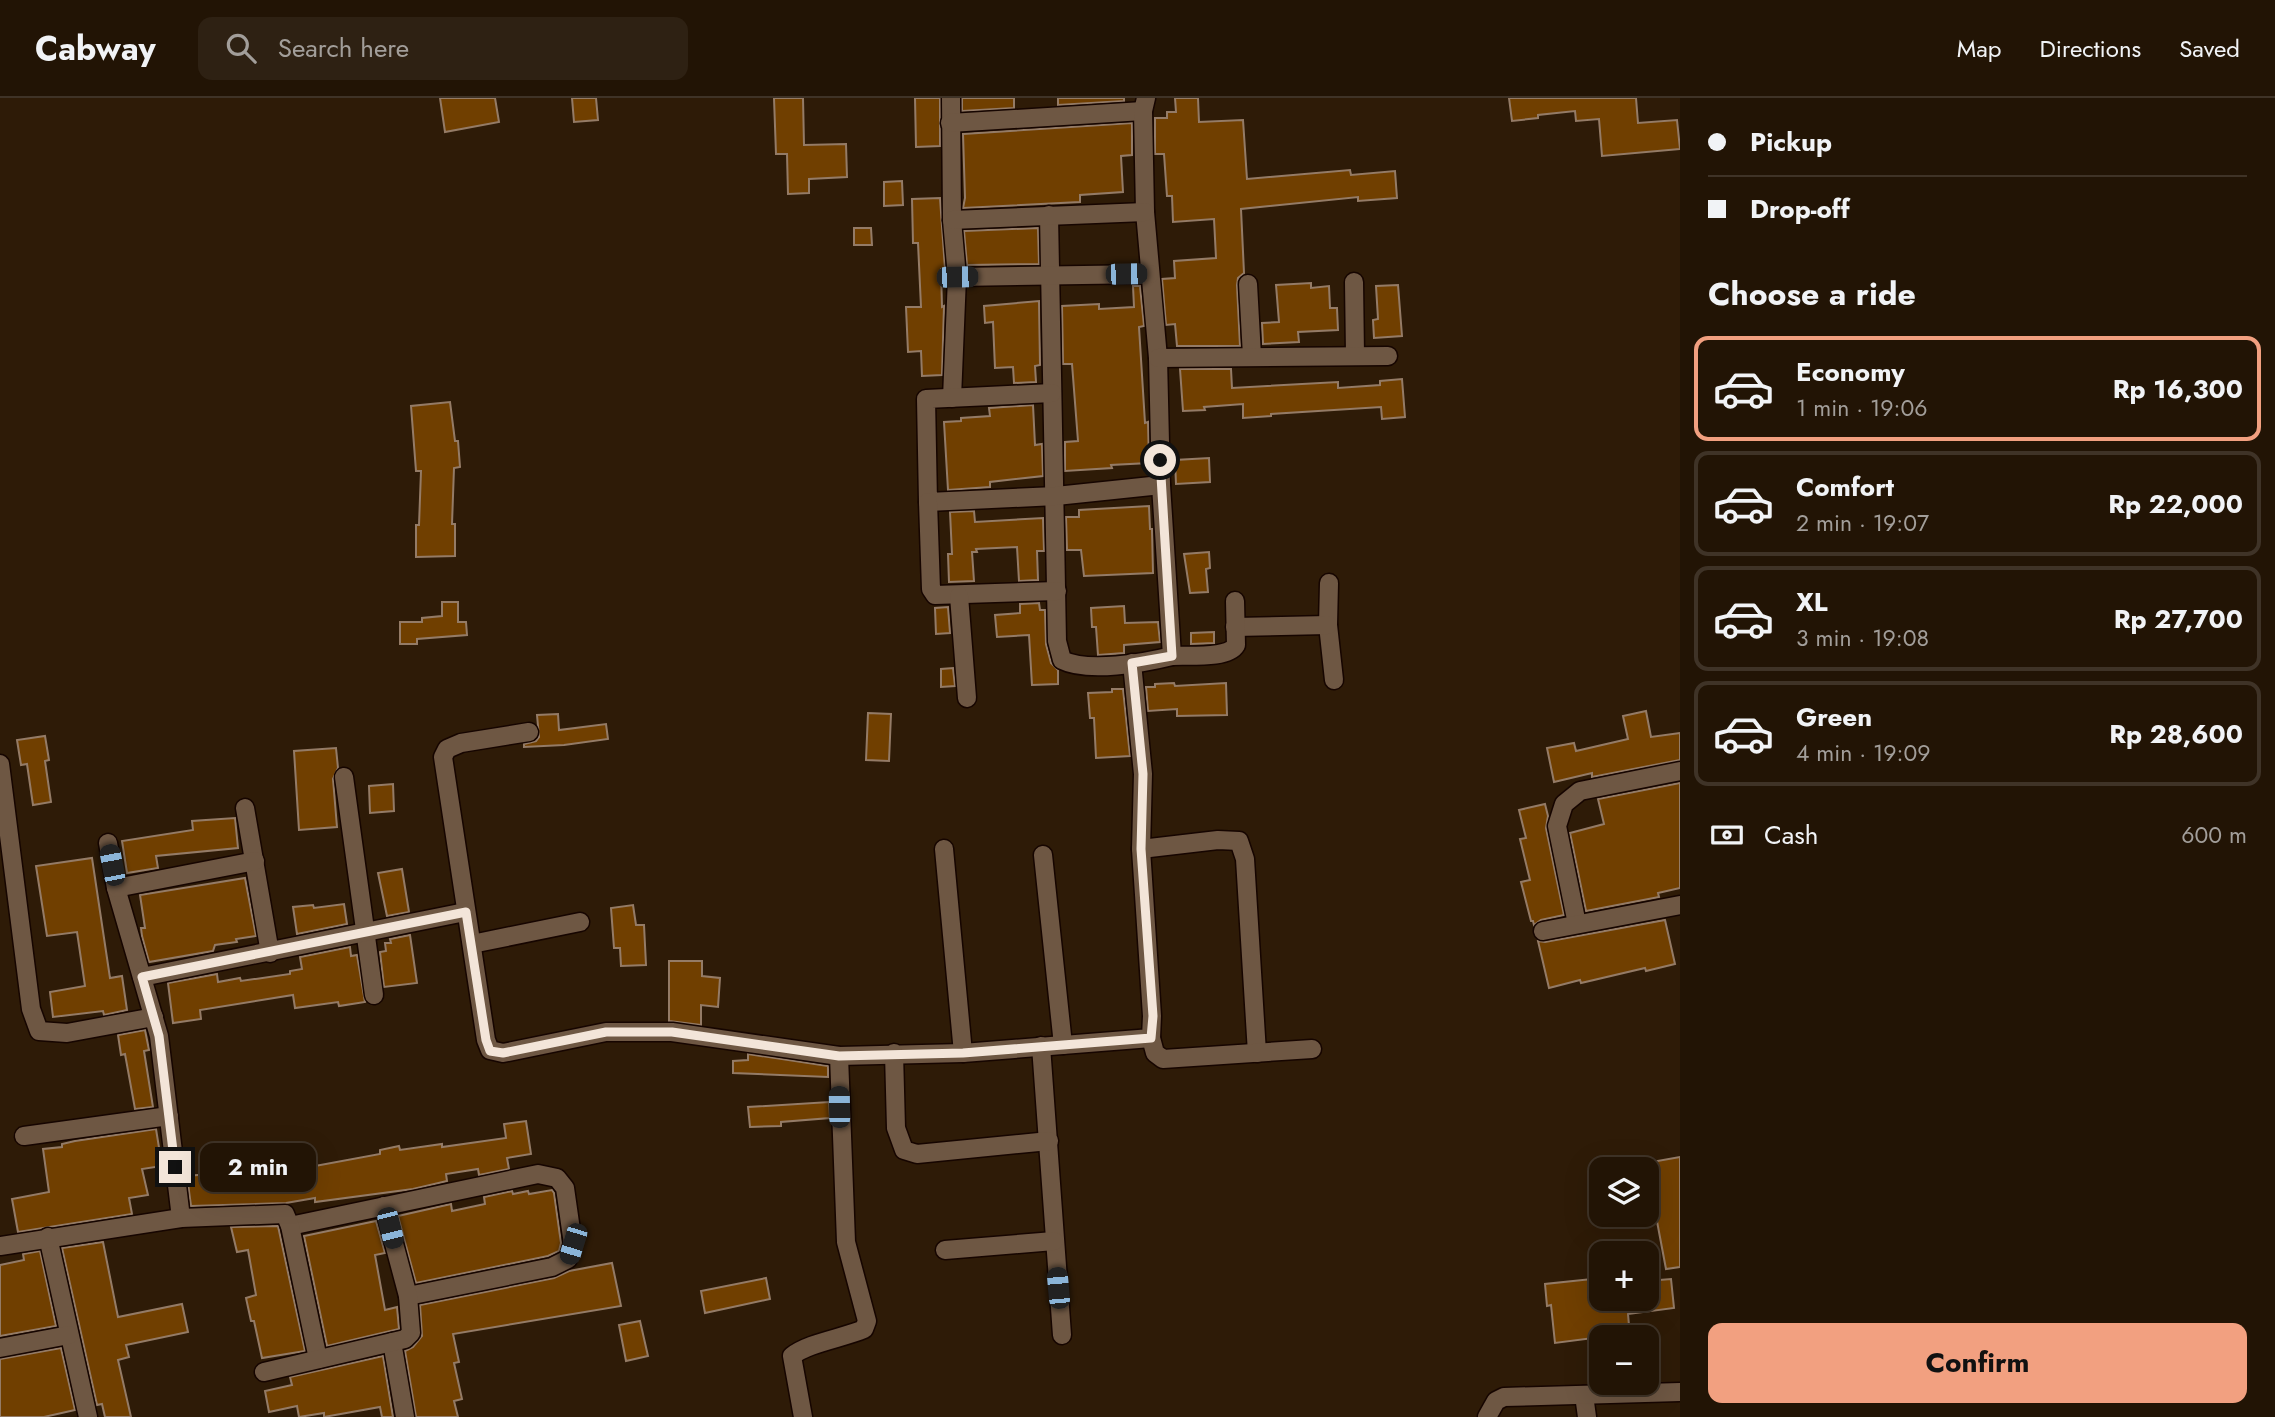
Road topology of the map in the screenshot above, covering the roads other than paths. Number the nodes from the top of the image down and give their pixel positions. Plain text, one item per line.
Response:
1 (951, 98) edge
2 (1144, 104) edge
3 (950, 124) junction
4 (1145, 212) junction
5 (1048, 215) junction
6 (952, 220) junction
7 (1150, 274) junction
8 (1051, 276) junction
9 (957, 277) junction
10 (1353, 282) dead end
11 (1248, 284) dead end
12 (1355, 355) junction
13 (1252, 356) junction
14 (1388, 356) dead end
15 (1158, 358) junction
16 (1052, 393) junction
17 (952, 398) junction
18 (1161, 485) junction
19 (1056, 496) junction
20 (928, 502) junction
21 (1329, 583) dead end
22 (1057, 591) junction
23 (959, 596) junction
24 (1235, 601) dead end
25 (1328, 625) junction
26 (1235, 626) junction
27 (1172, 656) junction
28 (1132, 663) junction
29 (1334, 680) dead end
30 (967, 698) dead end
31 (529, 732) dead end
32 (0, 764) edge
33 (1680, 771) edge
34 (344, 777) dead end
35 (245, 808) dead end
36 (108, 843) dead end
37 (944, 849) dead end
38 (1141, 849) junction
39 (1043, 855) dead end
40 (255, 861) junction
41 (116, 888) junction
42 (9, 903) edge
43 (1680, 905) edge
44 (466, 912) junction
45 (580, 922) dead end
46 (1577, 924) junction
47 (1543, 931) dead end
48 (364, 932) junction
49 (472, 944) junction
50 (270, 953) junction
51 (142, 977) junction
52 (374, 995) dead end
53 (154, 1017) junction
54 (1151, 1038) junction
55 (1063, 1045) junction
56 (1041, 1046) junction
57 (1312, 1049) dead end
58 (894, 1053) junction
59 (963, 1053) junction
60 (1257, 1053) junction
61 (839, 1056) junction
62 (169, 1116) junction
63 (24, 1136) dead end
64 (1049, 1141) junction
65 (384, 1206) junction
66 (181, 1218) junction
67 (290, 1226) junction
68 (47, 1237) junction
69 (1054, 1241) junction
70 (0, 1246) edge
71 (945, 1250) dead end
72 (408, 1297) junction
73 (69, 1335) junction
74 (1062, 1335) dead end
75 (392, 1342) junction
76 (0, 1348) edge
77 (318, 1359) junction
78 (264, 1372) dead end
79 (1680, 1392) edge
80 (1584, 1395) junction
81 (88, 1417) edge
82 (405, 1417) edge
83 (803, 1417) edge
84 (1487, 1417) edge
85 (1587, 1417) edge

1 - 3 street
2 - 3 street
2 - 4 street
3 - 6 street
4 - 5 street
4 - 7 street
5 - 6 street
5 - 8 street
6 - 9 street
7 - 8 street
7 - 15 street
8 - 9 street
8 - 16 street
9 - 17 street
10 - 12 street
11 - 13 street
12 - 13 street
12 - 14 street
13 - 15 street
15 - 18 street
16 - 17 street
16 - 19 street
17 - 20 street
18 - 19 street
18 - 27 street
19 - 20 street
19 - 22 street
20 - 23 street
21 - 25 street
22 - 23 street
22 - 28 street
23 - 30 street
24 - 26 street
25 - 26 street
25 - 29 street
26 - 27 street
27 - 28 street
28 - 38 street
31 - 44 street
32 - 42 street
33 - 46 street
34 - 48 street
35 - 40 street
36 - 41 street
37 - 59 street
38 - 54 street
38 - 60 street
39 - 55 street
40 - 41 street
40 - 50 street
41 - 51 street
42 - 53 street
43 - 46 street
44 - 48 street
44 - 49 street
45 - 49 street
46 - 47 street
48 - 50 street
48 - 52 street
49 - 61 street
50 - 51 street
51 - 53 street
53 - 62 street
54 - 55 street
54 - 60 street
55 - 56 street
56 - 59 street
56 - 64 street
57 - 60 street
58 - 59 street
58 - 61 street
58 - 64 street
61 - 83 street
62 - 63 street
62 - 66 street
64 - 69 street
65 - 67 street
65 - 72 street
65 - 72 street
66 - 67 street
66 - 68 street
67 - 77 street
68 - 70 street
68 - 73 street
69 - 71 street
69 - 74 street
72 - 75 street
73 - 76 street
73 - 81 street
75 - 77 street
75 - 82 street
77 - 78 street
79 - 80 street
80 - 84 street
80 - 85 street

